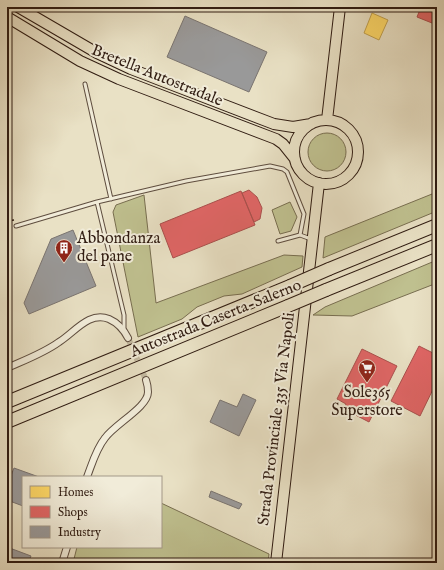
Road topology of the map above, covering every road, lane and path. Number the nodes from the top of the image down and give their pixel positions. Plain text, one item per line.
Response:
1 (18, 7) edge
2 (340, 7) edge
3 (7, 17) edge
4 (85, 84) dead end
5 (327, 120) junction
6 (312, 124) junction
7 (295, 159) junction
8 (319, 183) junction
9 (111, 199) junction
10 (97, 202) junction
11 (437, 225) edge
12 (16, 226) dead end
13 (300, 235) junction
14 (313, 240) junction
15 (278, 241) dead end
16 (437, 245) edge
17 (124, 331) junction
18 (128, 338) tunnel mouth
19 (7, 368) edge
20 (146, 380) tunnel mouth
21 (7, 402) edge
22 (7, 422) edge
23 (87, 476) edge
24 (67, 548) edge
25 (62, 563) edge
26 (276, 563) edge

1 - 6 main road, Bretella Autostradale
2 - 5 main road
3 - 7 main road, Bretella Autostradale
4 - 9 lane
5 - 6 main road
5 - 8 main road
6 - 7 main road
7 - 8 main road
8 - 14 main road, Strada Provinciale 335 Via Napoli
9 - 10 lane
9 - 13 lane
10 - 12 lane
10 - 17 lane
11 - 21 highway, Autostrada Caserta-Salerno, bridge
13 - 14 lane
13 - 15 lane
14 - 26 main road, Strada Provinciale 335 Via Napoli
16 - 22 highway, Autostrada Caserta-Salerno, bridge
17 - 18 street
17 - 19 street
20 - 23 street
24 - 25 street

